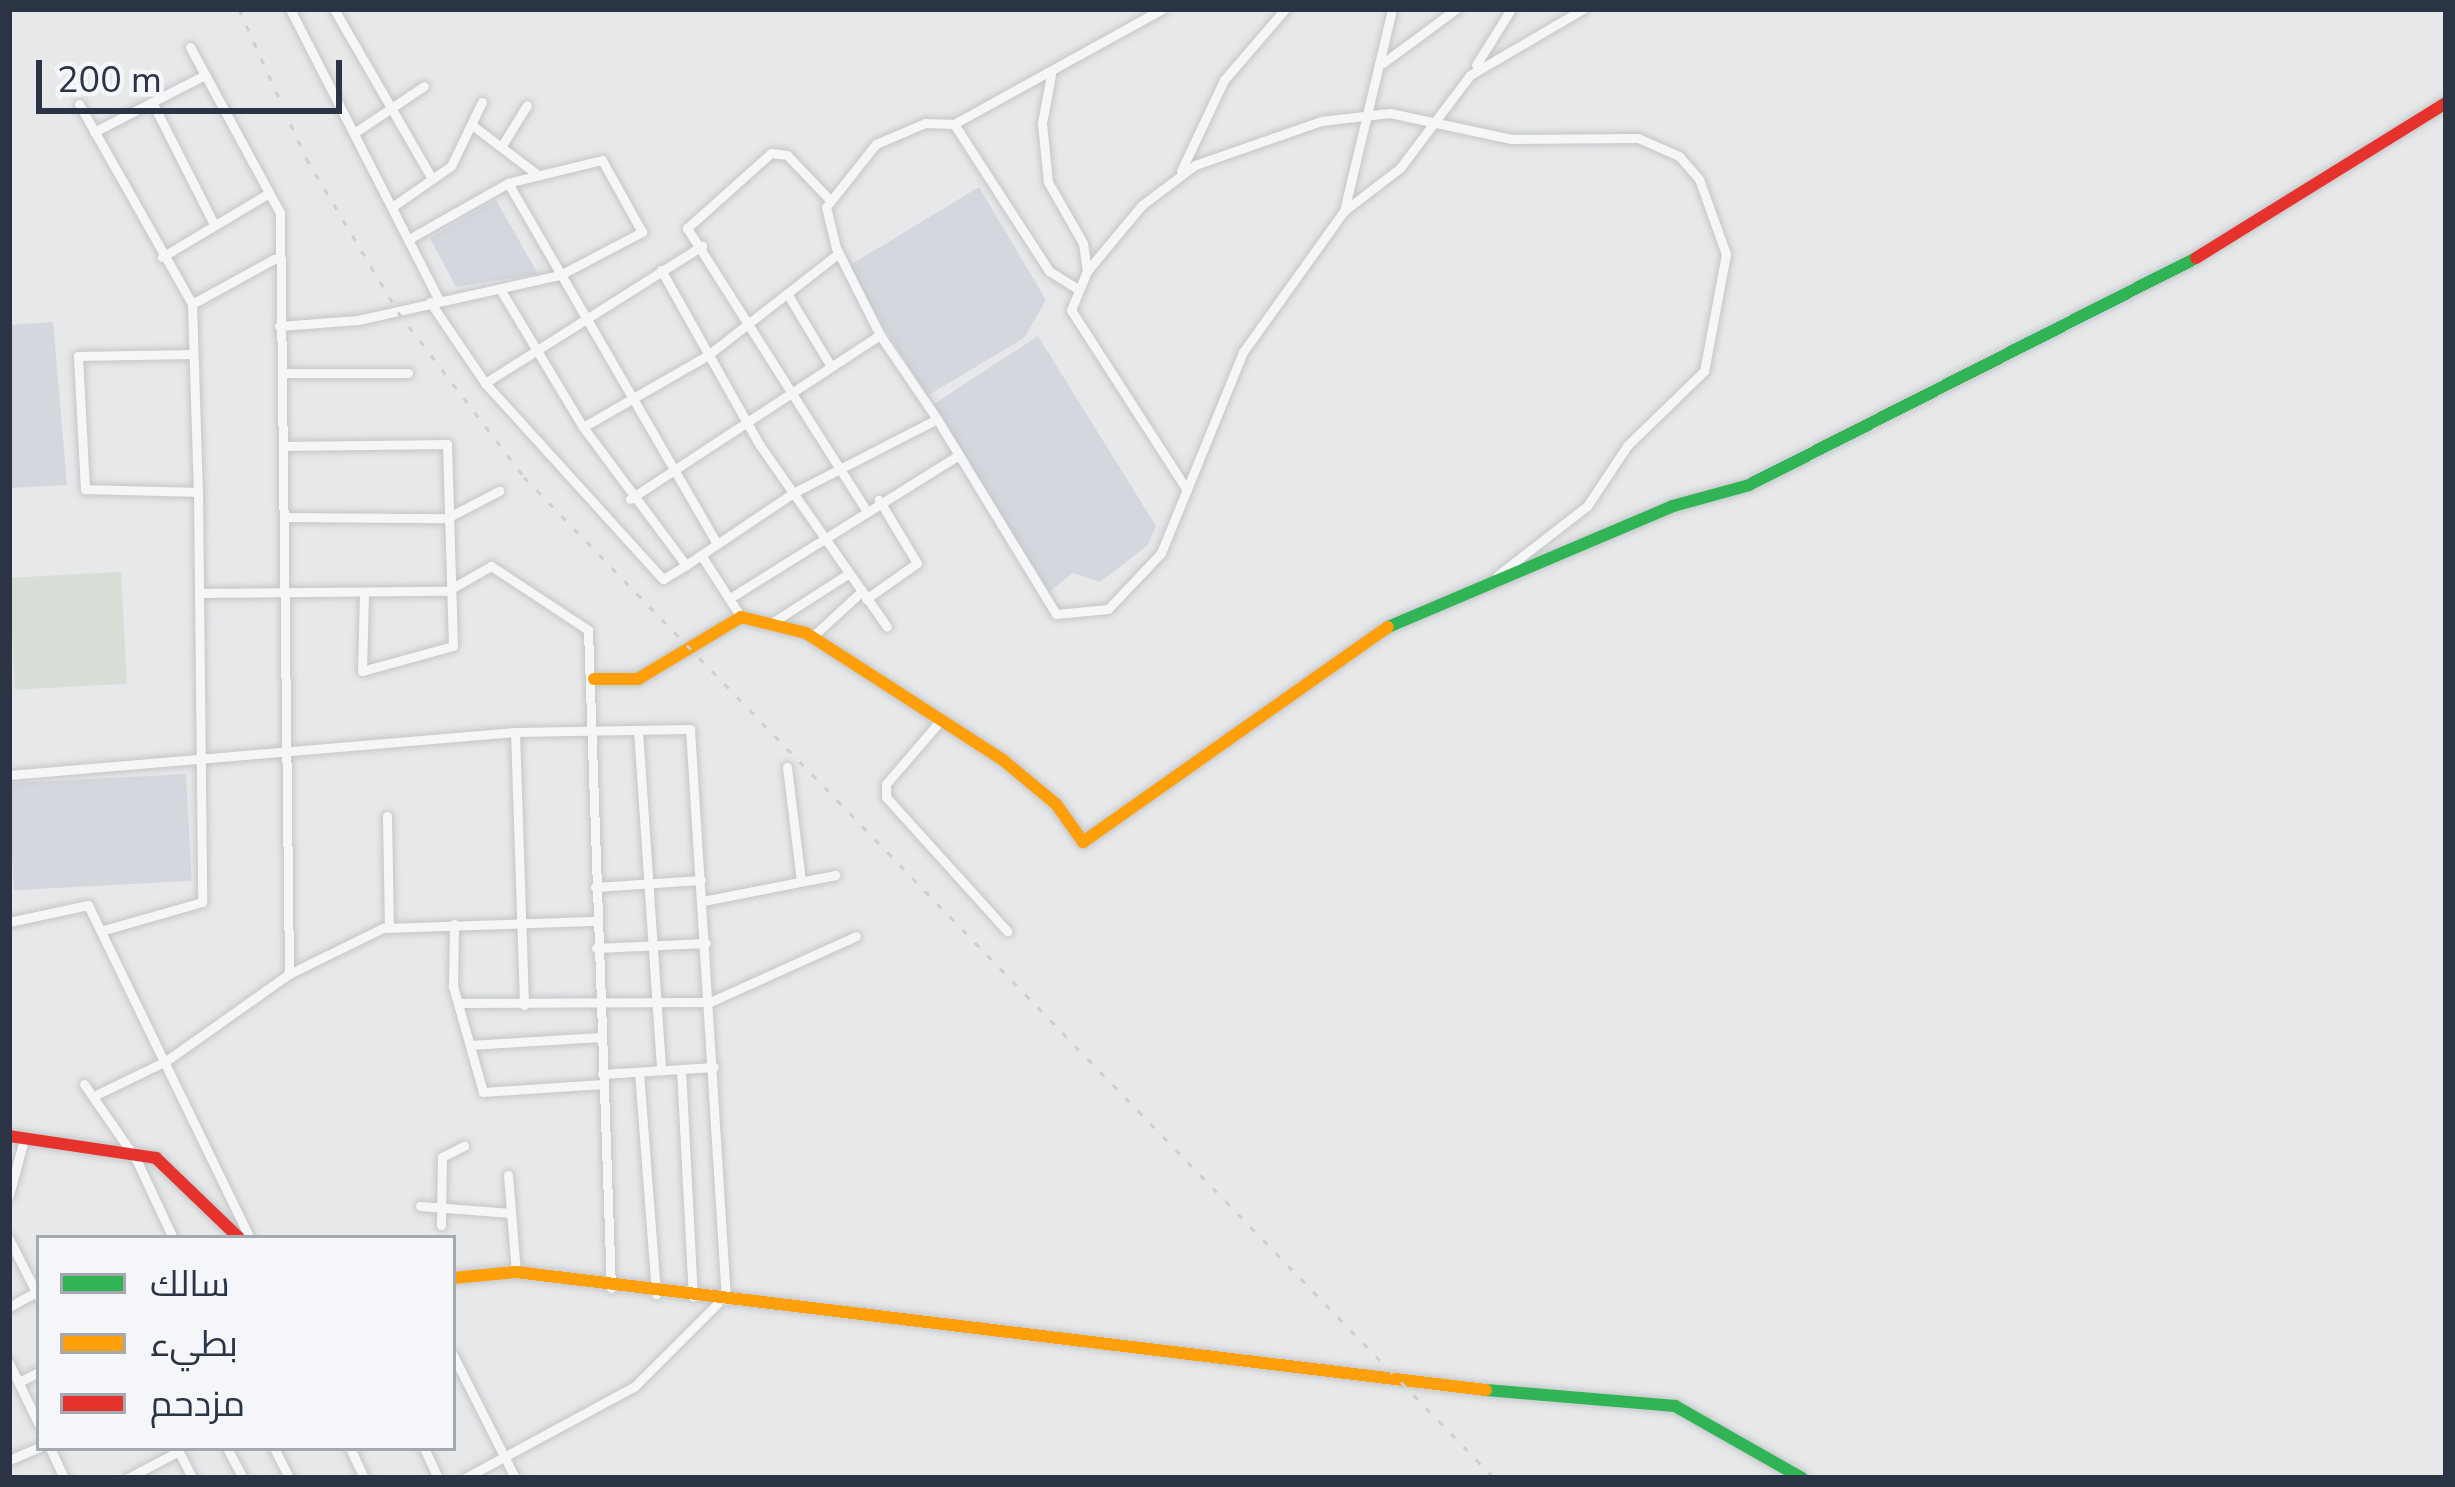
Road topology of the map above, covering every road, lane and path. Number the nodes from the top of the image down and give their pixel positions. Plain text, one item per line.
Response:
1 (290, 9) edge
2 (334, 9) edge
3 (1162, 9) edge
4 (1285, 9) edge
5 (1392, 9) edge
6 (1456, 9) edge
7 (1511, 9) edge
8 (1583, 9) edge
9 (190, 47) dead end
10 (1383, 63) junction
11 (206, 75) junction
12 (1051, 75) junction
13 (1470, 75) junction
14 (424, 86) dead end
15 (152, 102) junction
16 (482, 102) dead end
17 (2446, 103) edge
18 (80, 104) dead end
19 (526, 105) dead end
20 (391, 108) junction
21 (1370, 114) junction
22 (472, 124) junction
23 (954, 124) junction
24 (1430, 124) junction
25 (94, 132) junction
26 (354, 133) junction
27 (501, 147) junction
28 (538, 175) junction
29 (1178, 176) junction
30 (432, 179) junction
31 (508, 183) junction
32 (269, 193) junction
33 (830, 200) junction
34 (392, 207) junction
35 (1344, 211) junction
36 (213, 222) junction
37 (409, 239) junction
38 (702, 246) junction
39 (838, 254) junction
40 (162, 257) junction
41 (274, 259) junction
42 (661, 270) junction
43 (1087, 271) junction
44 (560, 275) junction
45 (1076, 287) junction
46 (500, 289) junction
47 (788, 295) junction
48 (434, 301) junction
49 (192, 304) junction
50 (586, 320) junction
51 (279, 326) junction
52 (749, 326) junction
53 (880, 335) junction
54 (537, 351) junction
55 (192, 354) junction
56 (709, 355) junction
57 (830, 365) junction
58 (282, 373) junction
59 (408, 373) dead end
60 (485, 383) junction
61 (789, 394) junction
62 (630, 396) junction
63 (937, 419) junction
64 (747, 422) junction
65 (583, 427) junction
66 (283, 446) junction
67 (959, 455) junction
68 (674, 471) junction
69 (837, 472) junction
70 (1186, 490) junction
71 (499, 491) dead end
72 (198, 492) junction
73 (793, 494) junction
74 (630, 499) junction
75 (878, 500) junction
76 (865, 509) junction
77 (285, 518) junction
78 (447, 518) junction
79 (820, 536) junction
80 (717, 543) junction
81 (701, 555) junction
82 (686, 565) junction
83 (848, 574) junction
84 (1498, 575) junction
85 (283, 590) junction
86 (447, 591) junction
87 (199, 593) junction
88 (364, 594) junction
89 (864, 595) junction
90 (730, 598) junction
91 (741, 617) junction
92 (770, 624) junction
93 (887, 627) dead end
94 (812, 637) junction
95 (594, 679) junction
96 (941, 720) junction
97 (638, 730) junction
98 (594, 731) junction
99 (515, 732) junction
100 (286, 758) junction
101 (198, 760) junction
102 (787, 767) dead end
103 (9, 775) edge
104 (387, 816) dead end
105 (835, 875) dead end
106 (701, 880) junction
107 (801, 881) junction
108 (648, 883) junction
109 (595, 887) junction
110 (703, 901) junction
111 (595, 921) junction
112 (9, 922) edge
113 (524, 923) junction
114 (454, 924) junction
115 (389, 927) junction
116 (101, 931) junction
117 (1007, 931) dead end
118 (856, 937) dead end
119 (706, 943) junction
120 (652, 945) junction
121 (596, 947) junction
122 (289, 974) junction
123 (710, 1002) junction
124 (458, 1003) junction
125 (656, 1004) junction
126 (524, 1005) junction
127 (599, 1007) junction
128 (600, 1037) junction
129 (470, 1045) junction
130 (166, 1061) junction
131 (714, 1067) junction
132 (681, 1069) junction
133 (661, 1070) junction
134 (639, 1072) junction
135 (602, 1079) junction
136 (84, 1084) dead end
137 (98, 1094) junction
138 (9, 1136) edge
139 (25, 1139) junction
140 (464, 1146) dead end
141 (136, 1159) junction
142 (508, 1174) dead end
143 (9, 1191) edge
144 (420, 1206) dead end
145 (446, 1206) junction
146 (511, 1213) junction
147 (441, 1225) dead end
148 (171, 1235) edge
149 (236, 1235) edge
150 (249, 1235) edge
151 (9, 1239) edge
152 (516, 1272) junction
153 (456, 1278) edge
154 (611, 1288) junction
155 (36, 1291) edge
156 (656, 1294) junction
157 (693, 1299) junction
158 (722, 1303) junction
159 (456, 1360) edge
160 (9, 1363) edge
161 (36, 1374) edge
162 (19, 1382) junction
163 (36, 1419) edge
164 (176, 1451) edge
165 (178, 1451) edge
166 (229, 1451) edge
167 (276, 1451) edge
168 (506, 1459) junction
169 (128, 1478) edge
170 (192, 1478) edge
171 (243, 1478) edge
172 (289, 1478) edge
173 (465, 1478) edge
174 (515, 1478) edge
175 (1802, 1478) edge

1 - 26 street
2 - 20 street
3 - 12 street
4 - 29 street
5 - 10 street
6 - 10 street
7 - 13 street
8 - 13 street
9 - 11 street
10 - 21 street
11 - 15 street
11 - 32 street
12 - 23 street
12 - 43 street
13 - 24 street
14 - 20 street
15 - 25 street
15 - 36 street
16 - 22 street
17 - 84 street
18 - 25 street
19 - 27 street
20 - 26 street
20 - 30 street
21 - 24 street
21 - 29 street
21 - 35 street
22 - 27 street
22 - 30 street
23 - 33 street
23 - 45 street
24 - 35 street
24 - 84 street
25 - 40 street
26 - 34 street
27 - 28 street
28 - 31 street
28 - 44 street
29 - 43 street
30 - 34 street
31 - 37 street
31 - 44 street
32 - 36 street
32 - 41 street
33 - 38 street
33 - 39 street
34 - 37 street
35 - 70 street
36 - 40 street
37 - 48 street
38 - 42 street
38 - 52 street
39 - 47 street
39 - 53 street
40 - 49 street
41 - 49 street
41 - 51 street
42 - 50 street
42 - 56 street
43 - 45 street
44 - 46 street
44 - 50 street
45 - 70 street
46 - 48 street
46 - 54 street
47 - 52 street
47 - 57 street
48 - 51 street
48 - 60 street
49 - 55 street
50 - 54 street
50 - 62 street
51 - 58 street
52 - 56 street
52 - 61 street
53 - 57 street
53 - 63 street
54 - 60 street
54 - 65 street
55 - 72 street
55 - 72 street
56 - 62 street
56 - 64 street
57 - 61 street
58 - 59 street
58 - 66 street
60 - 82 street
61 - 64 street
61 - 69 street
62 - 65 street
62 - 68 street
63 - 67 street
63 - 69 street
64 - 68 street
64 - 73 street
65 - 74 street
66 - 77 street
66 - 78 street
67 - 70 street
67 - 75 street
68 - 74 street
68 - 80 street
69 - 73 street
69 - 76 street
71 - 78 street
72 - 87 street
73 - 79 street
73 - 80 street
74 - 82 street
75 - 76 street
75 - 89 street
76 - 79 street
77 - 78 street
77 - 85 street
78 - 86 street
79 - 83 street
79 - 90 street
80 - 81 street
81 - 82 street
81 - 90 street
83 - 89 street
83 - 92 street
84 - 96 street
85 - 87 street
85 - 88 street
85 - 100 street
86 - 88 street
86 - 88 street
86 - 95 street
87 - 101 street
89 - 93 street
89 - 94 street
90 - 91 street
91 - 92 street
91 - 95 street
92 - 94 street
94 - 96 street
95 - 98 street
96 - 117 street
97 - 98 street
97 - 106 street
97 - 108 street
98 - 99 street
98 - 109 street
99 - 100 street
99 - 113 street
100 - 101 street
100 - 122 street
101 - 103 street
101 - 116 street
102 - 107 street
104 - 115 street
105 - 107 street
106 - 108 street
106 - 110 street
107 - 110 street
108 - 109 street
108 - 120 street
109 - 111 street
110 - 119 street
111 - 113 street
111 - 121 street
112 - 116 street
113 - 114 street
113 - 126 street
114 - 115 street
114 - 124 street
115 - 122 street
116 - 130 street
118 - 123 street
119 - 120 street
119 - 123 street
120 - 121 street
120 - 125 street
121 - 127 street
122 - 130 street
123 - 125 street
123 - 131 street
124 - 126 street
124 - 129 street
125 - 127 street
125 - 133 street
126 - 127 street
127 - 128 street
128 - 129 street
128 - 135 street
129 - 135 street
130 - 137 street
130 - 150 street
131 - 132 street
131 - 158 street
132 - 133 street
132 - 157 street
133 - 134 street
134 - 135 street
134 - 156 street
135 - 154 street
136 - 137 street
137 - 141 street
138 - 139 street
139 - 141 street
139 - 143 street
140 - 145 street
141 - 148 street
141 - 149 street
142 - 146 street
144 - 145 street
145 - 146 street
145 - 147 street
146 - 152 street
151 - 155 street
152 - 153 street
152 - 154 street
154 - 156 street
156 - 157 street
157 - 158 street
158 - 168 street
158 - 175 street
159 - 168 street
160 - 162 street
161 - 162 street
162 - 163 street
164 - 169 street
165 - 170 street
166 - 171 street
167 - 172 street
168 - 173 street
168 - 174 street

